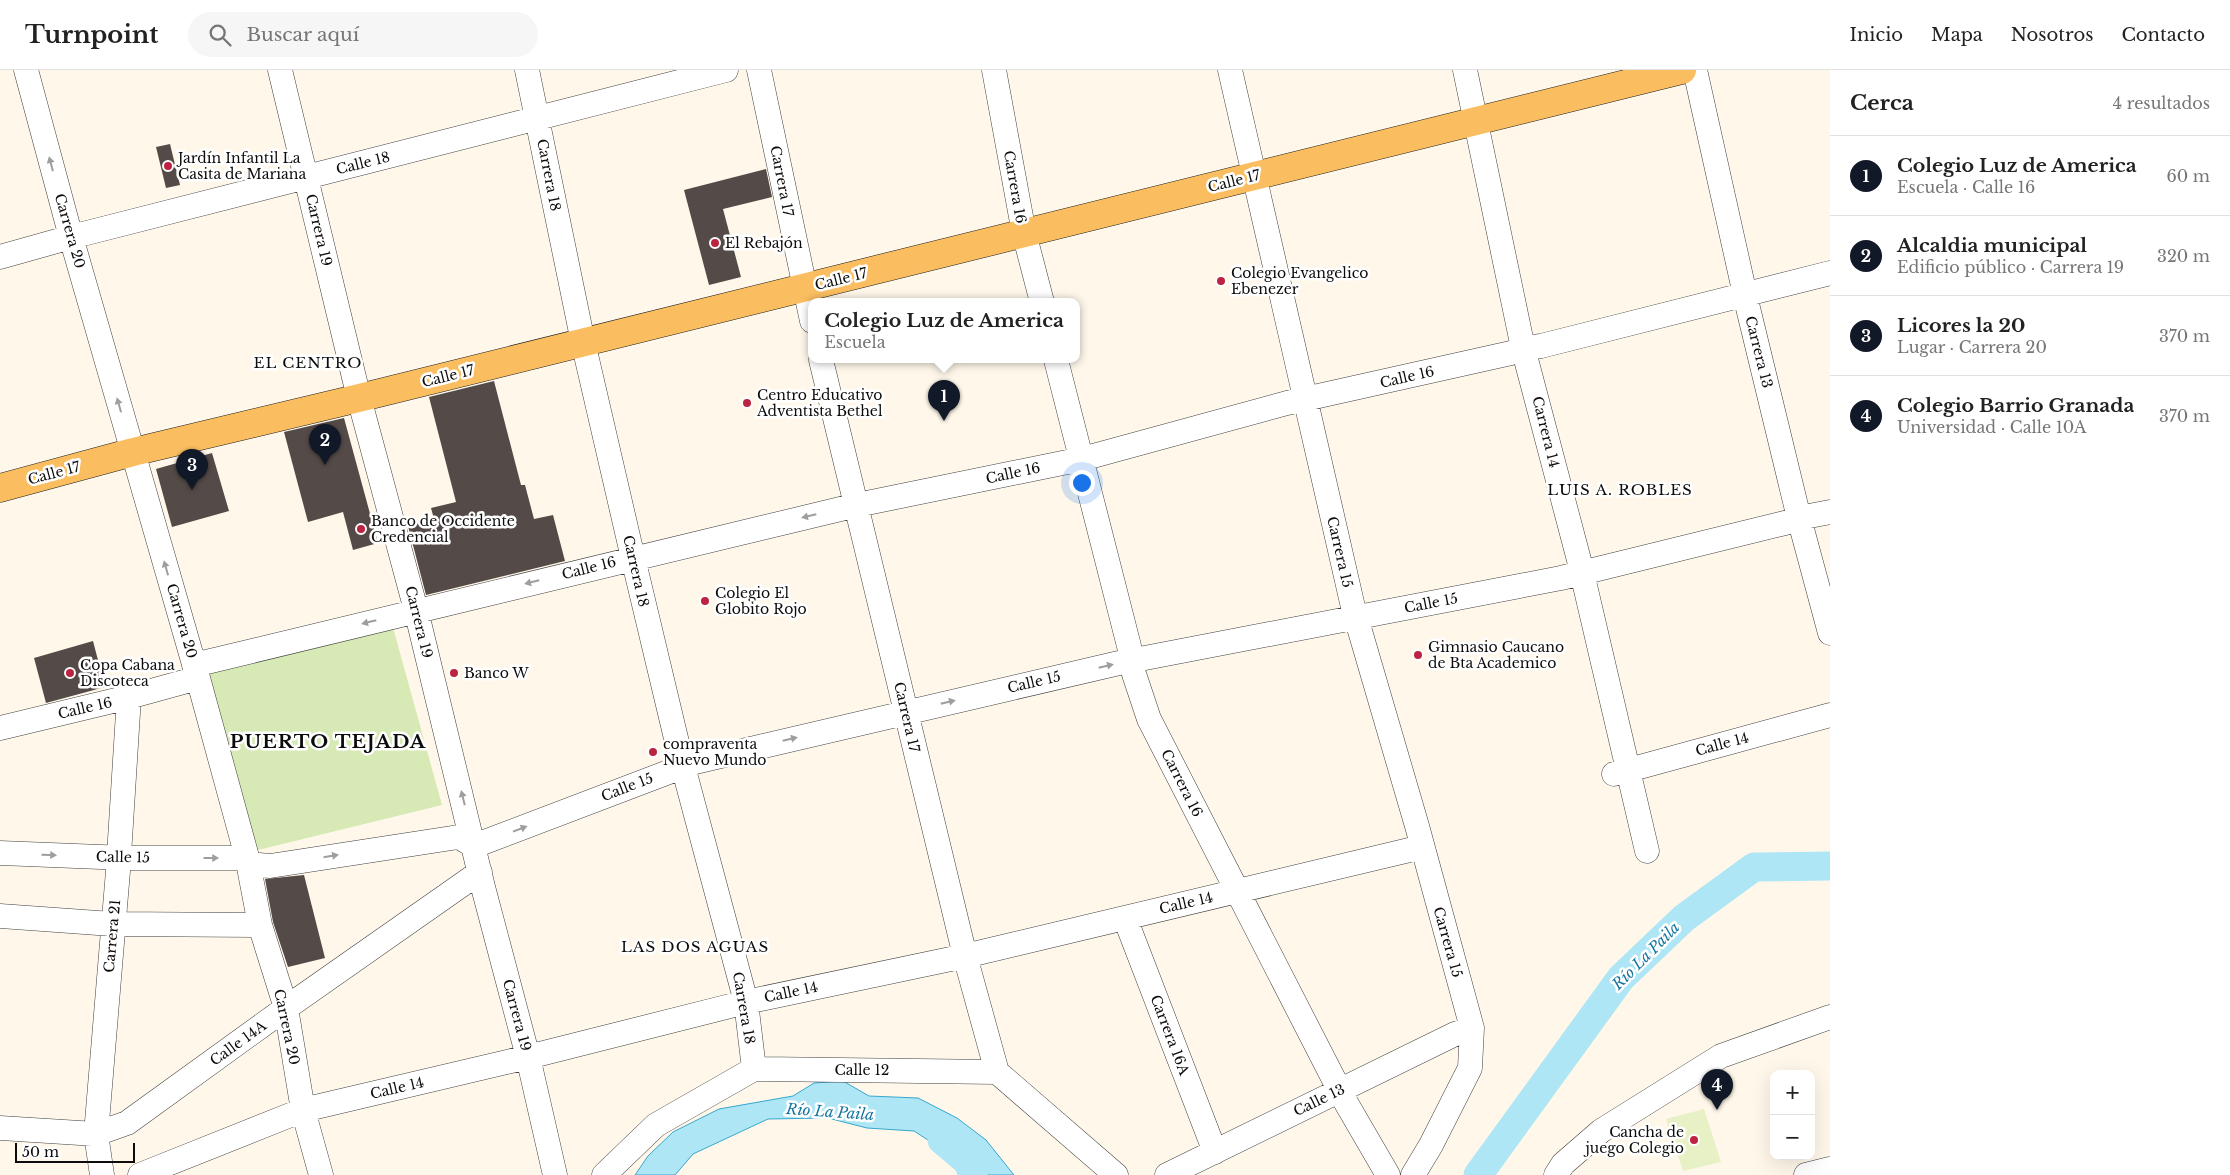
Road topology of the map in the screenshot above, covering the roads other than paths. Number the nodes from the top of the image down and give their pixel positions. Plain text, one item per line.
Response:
1 (26, 70) edge
2 (280, 70) edge
3 (527, 70) edge
4 (726, 70) edge
5 (759, 70) edge
6 (994, 70) edge
7 (1230, 70) edge
8 (1465, 70) edge
9 (1682, 70) edge
10 (1695, 70) edge
11 (537, 118) junction
12 (1477, 121) junction
13 (1256, 176) junction
14 (307, 177) junction
15 (1024, 233) junction
16 (71, 237) junction
17 (0, 257) edge
18 (1830, 273) edge
19 (803, 288) junction
20 (1746, 294) junction
21 (1041, 298) edge
22 (808, 306) edge
23 (583, 342) junction
24 (1524, 348) junction
25 (822, 363) edge
26 (1057, 363) edge
27 (359, 398) junction
28 (1306, 399) junction
29 (133, 452) junction
30 (1082, 459) junction
31 (0, 488) edge
32 (857, 505) junction
33 (1830, 512) edge
34 (1799, 518) junction
35 (633, 558) junction
36 (1581, 572) junction
37 (416, 610) junction
38 (1356, 617) junction
39 (1830, 633) edge
40 (1132, 660) junction
41 (196, 672) junction
42 (129, 697) junction
43 (906, 712) junction
44 (1830, 714) edge
45 (0, 728) edge
46 (682, 765) junction
47 (1621, 772) junction
48 (474, 846) junction
49 (1422, 847) junction
50 (1647, 852) dead end
51 (0, 853) edge
52 (118, 857) junction
53 (247, 861) junction
54 (480, 872) junction
55 (1238, 892) junction
56 (0, 916) edge
57 (1125, 918) junction
58 (112, 924) junction
59 (260, 925) junction
60 (965, 956) junction
61 (746, 1002) junction
62 (286, 1008) junction
63 (1830, 1017) edge
64 (1472, 1028) junction
65 (528, 1057) junction
66 (754, 1070) junction
67 (997, 1072) junction
68 (1340, 1089) junction
69 (303, 1110) junction
70 (0, 1128) edge
71 (96, 1134) junction
72 (1216, 1152) junction
73 (1830, 1169) edge
74 (102, 1175) edge
75 (140, 1175) edge
76 (320, 1175) edge
77 (555, 1175) edge
78 (604, 1175) edge
79 (1116, 1175) edge
80 (1167, 1175) edge
81 (1388, 1175) edge
82 (1413, 1175) edge
83 (1556, 1175) edge
84 (1806, 1175) edge

16 -> 1 street, Carrera 20
2 - 14 street, Carrera 19
3 - 11 street, Carrera 18
4 - 11 street, Calle 18
5 - 19 street, Carrera 17
6 - 15 street, Carrera 16
7 - 13 street, Carrera 15
8 - 12 street, Carrera 14
9 - 12 main road, Calle 17
10 - 20 street, Carrera 13
11 - 14 street, Calle 18
11 - 23 street, Carrera 18
12 - 13 main road, Calle 17
12 - 24 street, Carrera 14
13 - 15 main road, Calle 17
13 - 28 street, Carrera 15
14 - 16 street, Calle 18
14 - 27 street, Carrera 19
15 - 19 main road, Calle 17
15 - 21 street, Carrera 16
16 - 17 street, Calle 18
29 -> 16 street, Carrera 20
18 - 20 street, Calle 16
19 - 22 street, Carrera 17
19 - 23 main road, Calle 17
20 - 24 street, Calle 16
20 - 34 street, Carrera 13
23 - 27 main road, Calle 17
23 - 35 street, Carrera 18
24 - 28 street, Calle 16
24 - 36 street, Carrera 14
25 - 32 street, Carrera 17
26 - 30 street, Carrera 16
27 - 29 main road, Calle 17
27 - 37 street, Carrera 19
28 - 30 street, Calle 16
28 - 38 street, Carrera 15
29 - 31 main road, Calle 17
41 -> 29 street, Carrera 20
30 - 32 street, Calle 16
30 - 40 street, Carrera 16
32 -> 35 street, Calle 16
32 - 43 street, Carrera 17
33 - 34 street, Calle 15
34 - 36 street, Calle 15
34 - 39 street, Carrera 13
35 -> 37 street, Calle 16
35 - 46 street, Carrera 18
36 - 38 street, Calle 15
36 - 47 street, Carrera 14
37 -> 41 street, Calle 16
48 -> 37 street, Carrera 19
38 - 40 street, Calle 15
38 - 49 street, Carrera 15
43 -> 40 street, Calle 15
40 - 55 street, Carrera 16
41 - 42 street, Calle 16
41 - 53 street, Carrera 20
42 - 45 street, Calle 16
42 - 52 street, Carrera 21
46 -> 43 street, Calle 15
43 - 60 street, Carrera 17
44 - 47 street, Calle 14
48 -> 46 street, Calle 15
46 - 61 street, Carrera 18
47 - 50 street, Carrera 14
53 -> 48 street, Calle 15
48 - 54 street, Carrera 19
49 - 55 street, Calle 14
49 - 64 street, Carrera 15
51 -> 52 street, Calle 15
52 -> 53 street, Calle 15
52 - 58 street, Carrera 21
53 - 59 street, Carrera 20
54 - 62 street, Calle 14A
54 - 65 street, Carrera 19
55 - 57 street, Calle 14
55 - 68 street, Carrera 16
56 - 58 street
57 - 60 street, Calle 14
57 - 72 street, Carrera 16A
58 - 59 street
58 - 71 street, Carrera 21
59 - 62 street, Carrera 20
60 - 61 street, Calle 14
60 - 67 street, Carrera 17
61 - 65 street, Calle 14
61 - 66 street, Carrera 18
62 - 69 street, Carrera 20
62 - 71 street, Calle 14A
63 - 83 street
64 - 68 street, Calle 13
64 - 82 street, Carrera 15
65 - 69 street, Calle 14
65 - 77 street, Carrera 19
66 - 67 street, Calle 12
66 - 78 street
67 - 79 street
68 - 72 street, Calle 13
68 - 81 street, Carrera 16
69 - 75 street, Calle 14
69 - 76 street, Carrera 20
70 - 71 street, Calle 14A
71 - 74 street, Carrera 21
72 - 80 street, Calle 13
73 - 84 street

